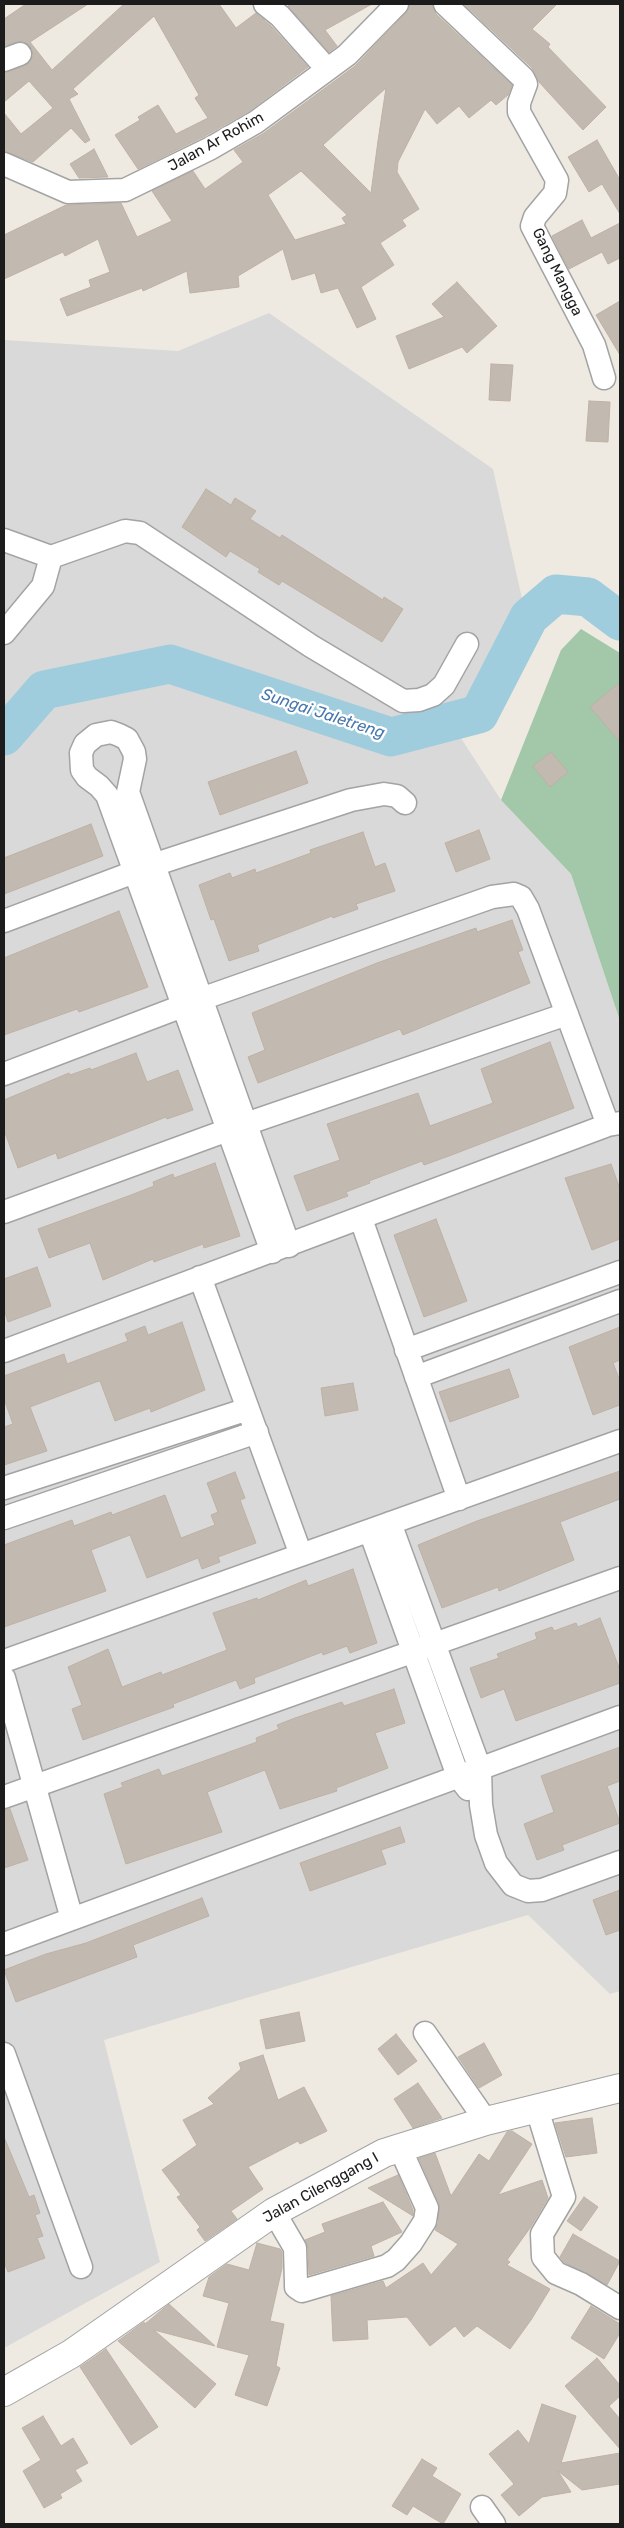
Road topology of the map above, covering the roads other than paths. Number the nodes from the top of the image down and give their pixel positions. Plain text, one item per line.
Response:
1 (266, 4) edge
2 (397, 4) edge
3 (445, 4) edge
4 (327, 69) junction
5 (4, 164) edge
6 (604, 378) dead end
7 (4, 540) edge
8 (51, 557) junction
9 (4, 633) edge
10 (467, 644) dead end
11 (405, 803) dead end
12 (143, 869) junction
13 (4, 921) edge
14 (192, 1002) junction
15 (567, 1014) junction
16 (4, 1074) edge
17 (614, 1124) edge
18 (236, 1127) junction
19 (4, 1212) edge
20 (361, 1219) junction
21 (280, 1249) junction
22 (620, 1272) edge
23 (200, 1278) junction
24 (620, 1301) edge
25 (4, 1350) edge
26 (406, 1350) junction
27 (416, 1377) junction
28 (248, 1410) junction
29 (257, 1432) junction
30 (620, 1442) edge
31 (4, 1488) edge
32 (459, 1499) junction
33 (4, 1518) edge
34 (380, 1527) junction
35 (301, 1555) junction
36 (620, 1578) edge
37 (434, 1644) junction
38 (414, 1651) junction
39 (4, 1661) edge
40 (4, 1678) edge
41 (620, 1717) edge
42 (480, 1769) junction
43 (458, 1776) junction
44 (34, 1785) junction
45 (4, 1797) edge
46 (480, 1805) junction
47 (620, 1862) edge
48 (72, 1918) junction
49 (4, 1944) edge
50 (425, 2033) dead end
51 (4, 2054) edge
52 (620, 2088) edge
53 (537, 2109) junction
54 (486, 2121) junction
55 (400, 2148) junction
56 (274, 2212) junction
57 (81, 2267) dead end
58 (620, 2308) edge
59 (4, 2392) edge

1 - 4 street
2 - 4 street, Jalan Ar Rohim
3 - 6 street, Gang Mangga
4 - 5 street, Jalan Ar Rohim
7 - 8 street
8 - 9 street
8 - 10 street
11 - 12 street
12 - 12 street
12 - 13 street
12 - 14 street
14 - 15 street
14 - 16 street
14 - 18 street
15 - 17 street
15 - 18 street
17 - 20 street
18 - 19 street
18 - 21 street
20 - 21 street
20 - 26 street
21 - 23 street
22 - 26 street
23 - 25 street
23 - 28 street
24 - 27 street
26 - 27 street
27 - 32 street
28 - 29 street
28 - 31 street
29 - 33 street
29 - 35 street
30 - 32 street
32 - 34 street
34 - 35 street
34 - 37 street
34 - 38 street
35 - 39 street
36 - 37 street
37 - 38 street
37 - 42 street
38 - 43 street
38 - 44 street
40 - 44 street
41 - 42 street
42 - 43 street
42 - 46 street
43 - 46 street
43 - 48 street
44 - 45 street
44 - 48 street
46 - 47 street
48 - 49 street
50 - 54 street
51 - 57 street
52 - 53 street, Jalan Cilenggang I
53 - 54 street, Jalan Cilenggang I
53 - 58 street
54 - 55 street, Jalan Cilenggang I
55 - 56 street, Jalan Cilenggang I
55 - 56 street
56 - 59 street, Jalan Cilenggang I

